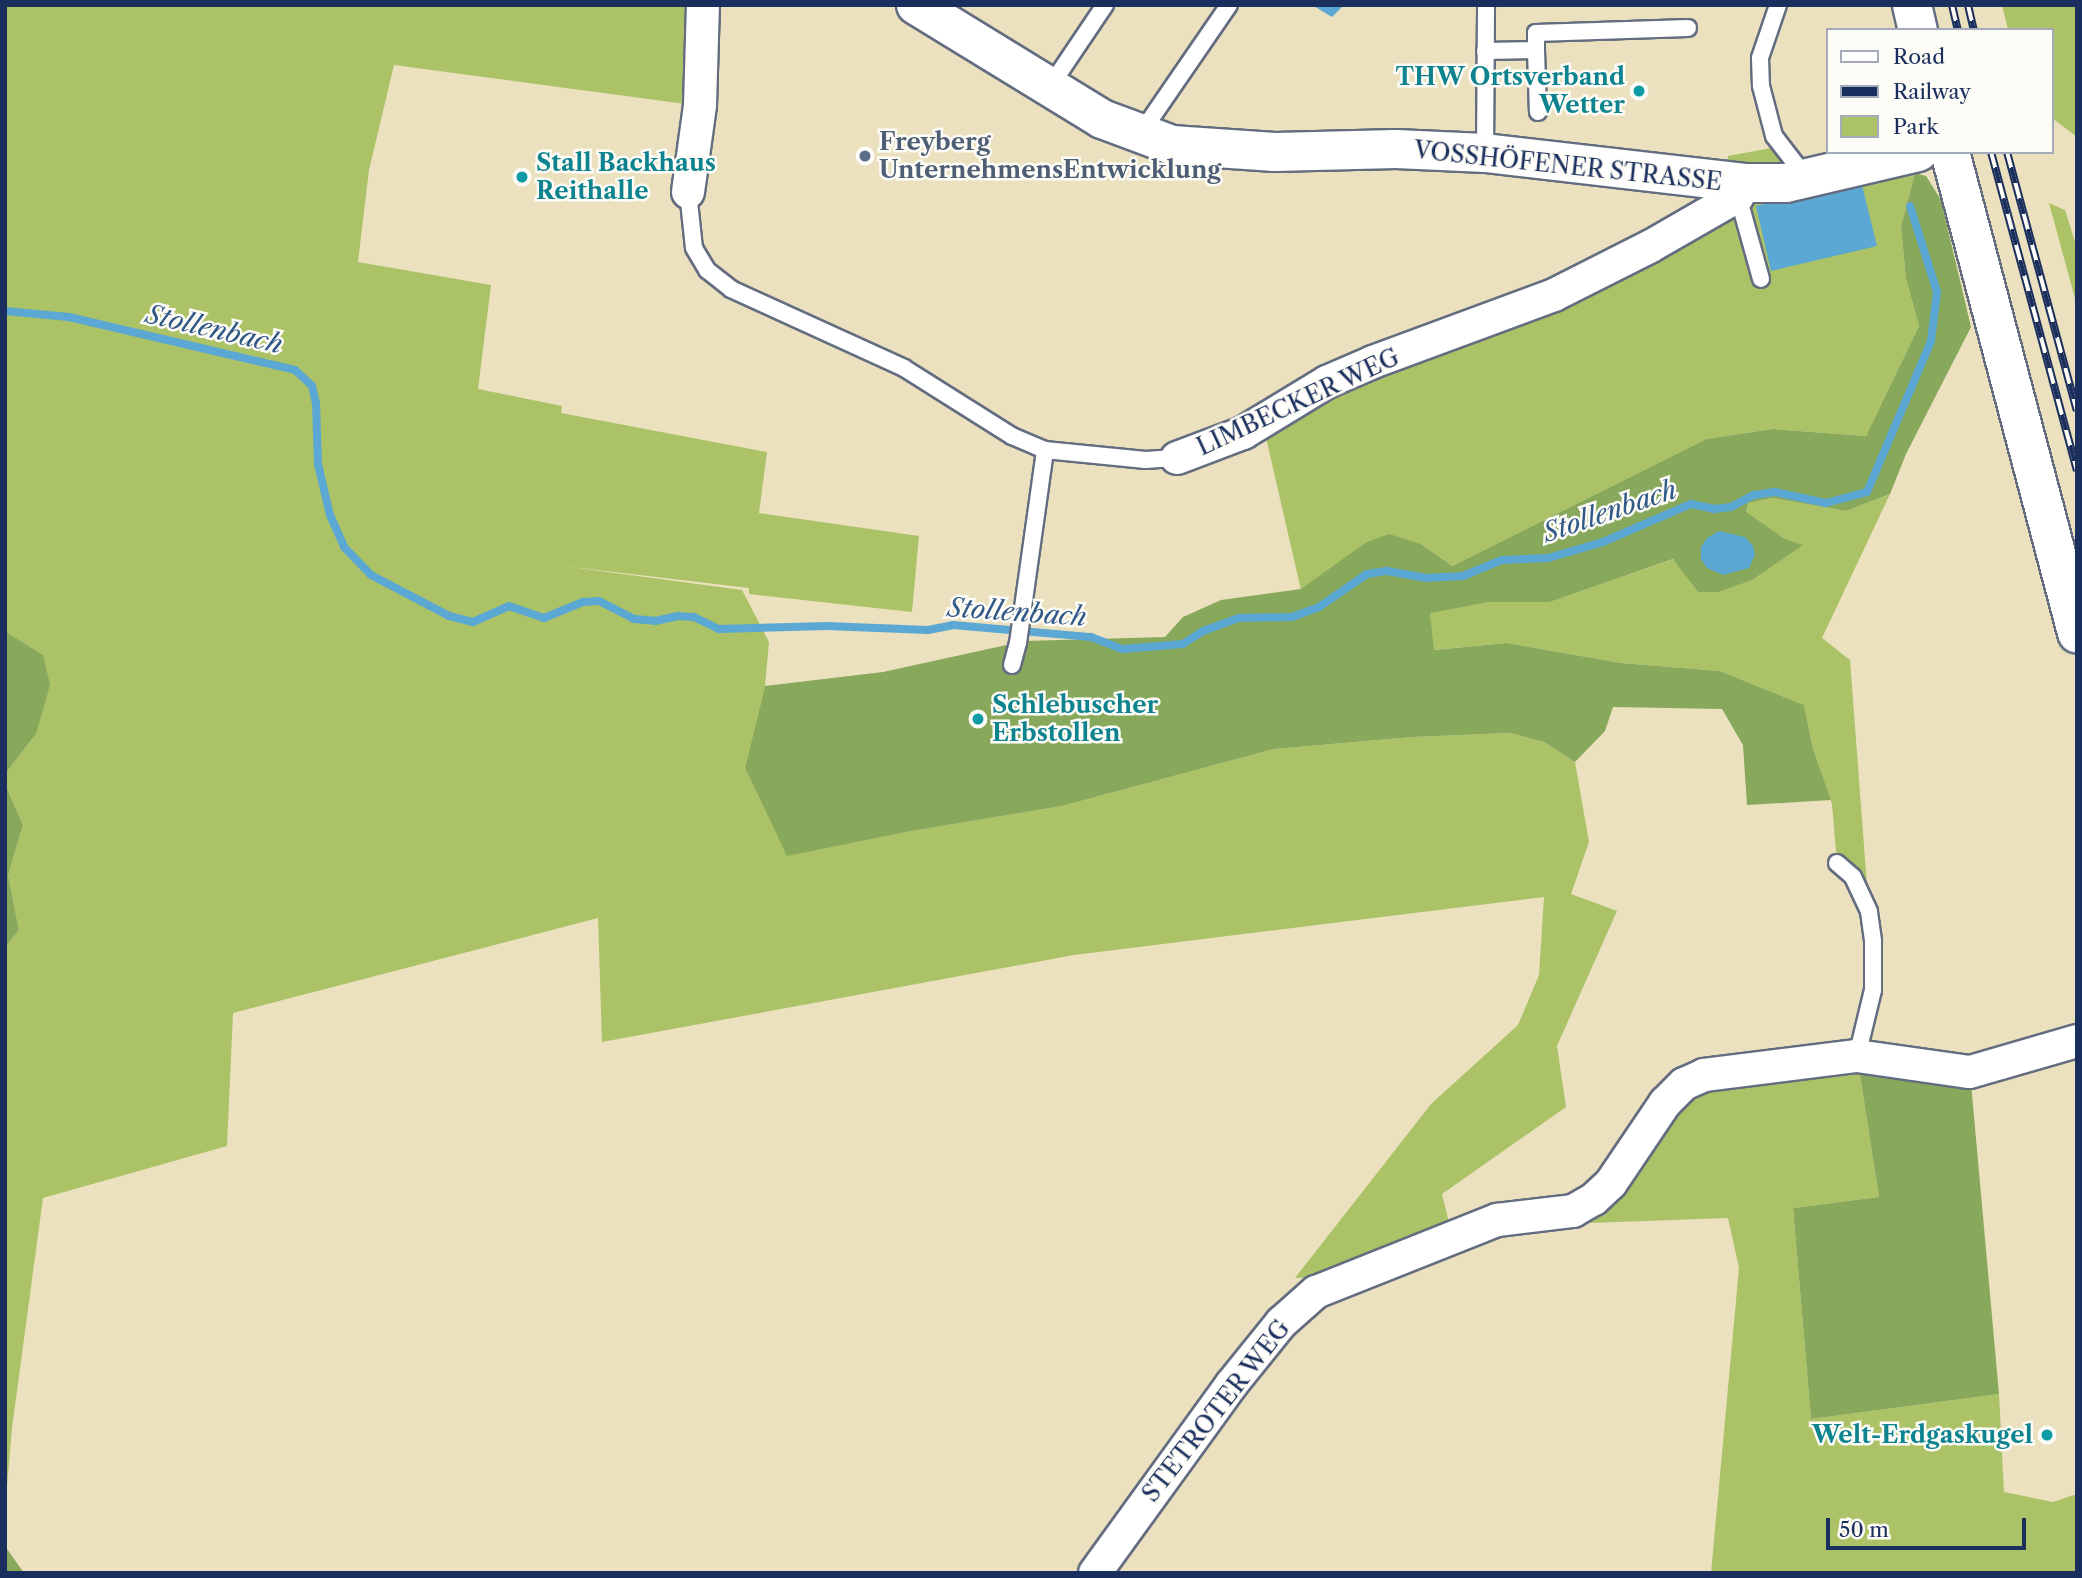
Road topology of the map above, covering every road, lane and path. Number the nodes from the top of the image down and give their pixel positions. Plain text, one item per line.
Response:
1 (703, 5) edge
2 (916, 5) edge
3 (1105, 5) edge
4 (1229, 5) edge
5 (1486, 5) edge
6 (1778, 5) edge
7 (1912, 5) edge
8 (1688, 28) dead end
9 (1918, 28) edge
10 (1536, 50) junction
11 (1485, 51) junction
12 (1049, 88) junction
13 (1538, 112) dead end
14 (1139, 135) junction
15 (1485, 153) junction
16 (1909, 154) edge
17 (1951, 154) edge
18 (1807, 178) junction
19 (1741, 190) junction
20 (688, 192) joint
21 (1761, 278) dead end
22 (1045, 450) junction
23 (1177, 458) joint
24 (2077, 634) edge
25 (1012, 665) dead end
26 (1837, 863) dead end
27 (2077, 1041) edge
28 (1857, 1056) junction
29 (1095, 1573) edge

1 - 20 street, LIMBECKER WEG
2 - 12 street, VOSSHÖFENER STRASSE
3 - 12 lane
4 - 14 lane
5 - 11 lane
6 - 18 lane
7 - 9 street
8 - 10 lane
10 - 11 lane
10 - 13 lane
11 - 15 lane
12 - 14 street, VOSSHÖFENER STRASSE
14 - 15 street, VOSSHÖFENER STRASSE
15 - 19 street, VOSSHÖFENER STRASSE
16 - 18 street, VOSSHÖFENER STRASSE
17 - 24 street
18 - 19 street, VOSSHÖFENER STRASSE
19 - 21 lane
19 - 23 street, LIMBECKER WEG
20 - 22 lane, LIMBECKER WEG
22 - 23 lane, LIMBECKER WEG
22 - 25 lane
26 - 28 lane
27 - 28 street, STETROTER WEG
28 - 29 street, STETROTER WEG

